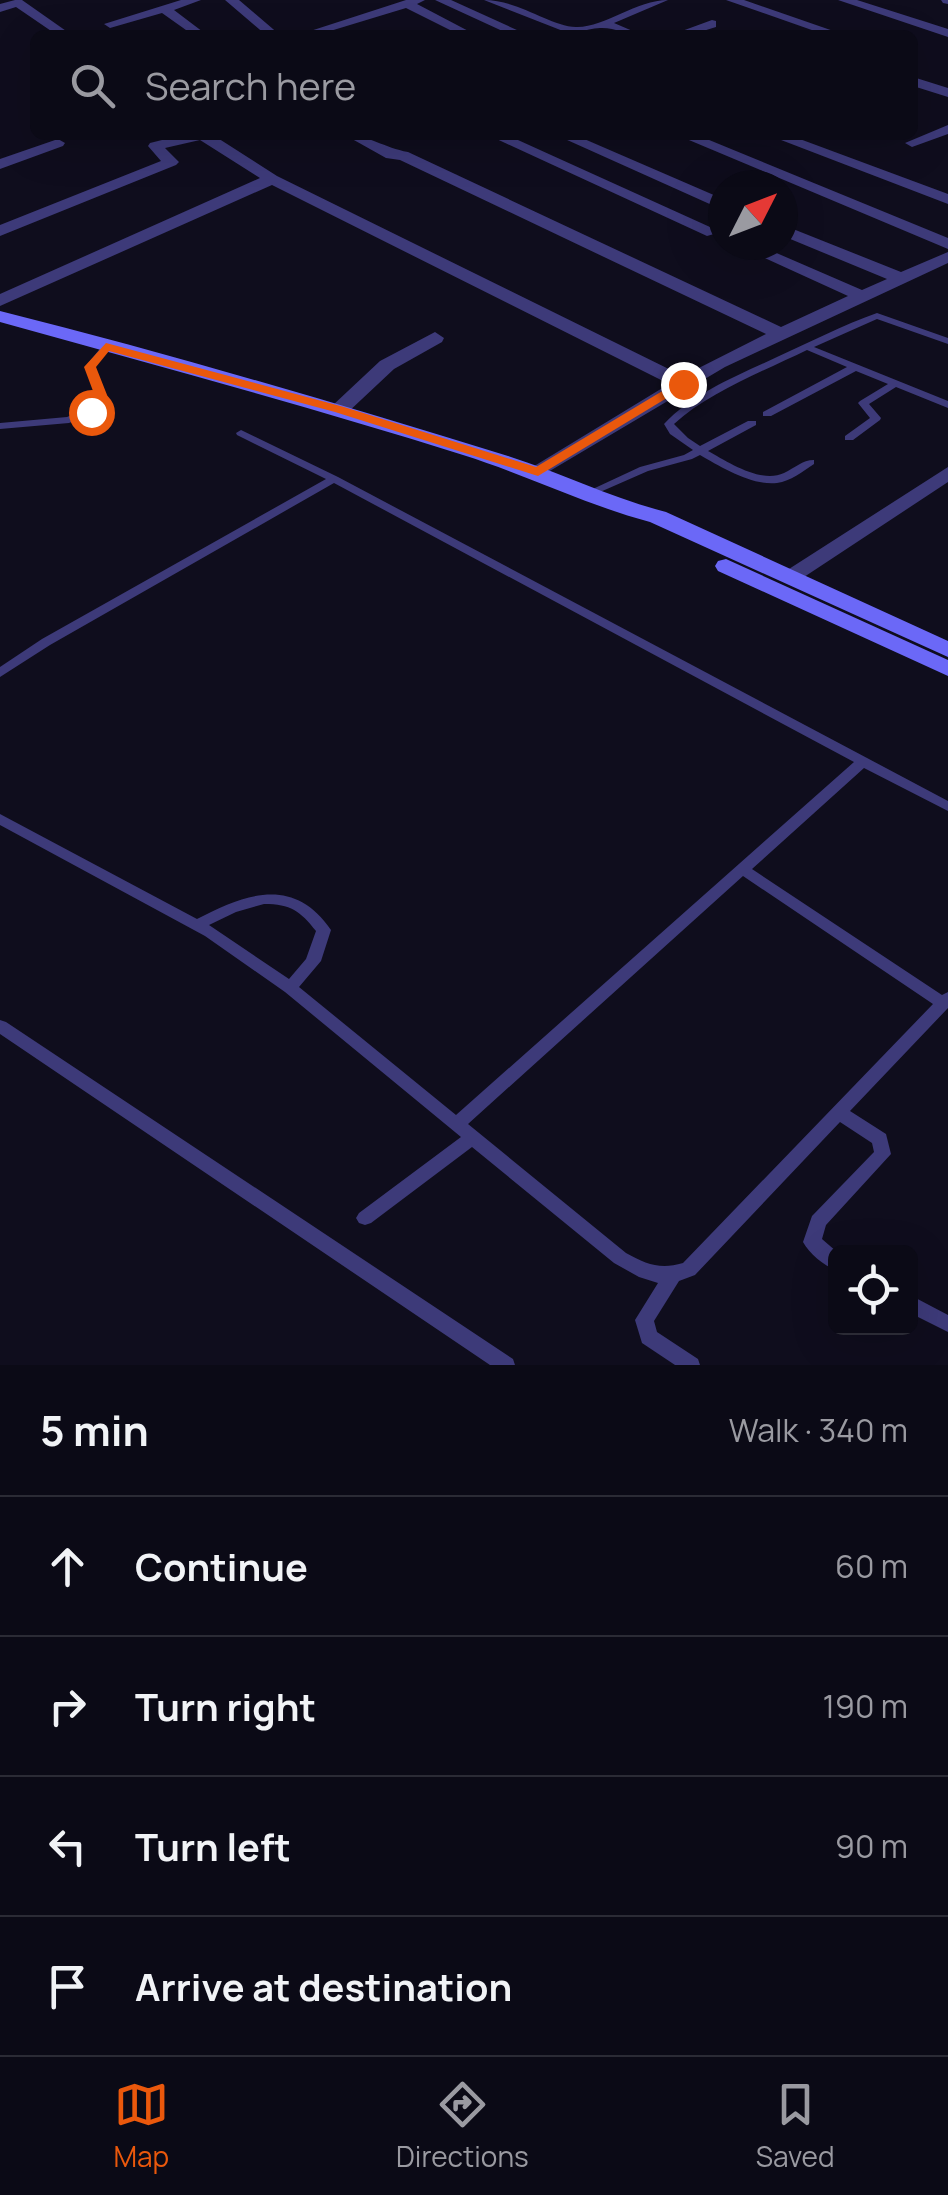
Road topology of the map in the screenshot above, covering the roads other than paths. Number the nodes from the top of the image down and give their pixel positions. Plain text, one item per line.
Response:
1 (195, 0) edge
2 (231, 0) edge
3 (441, 0) edge
4 (490, 0) edge
5 (662, 0) edge
6 (732, 0) edge
7 (844, 0) edge
8 (24, 2) edge
9 (413, 2) edge
10 (0, 8) edge
11 (166, 10) junction
12 (602, 23) junction
13 (110, 24) junction
14 (712, 24) dead end
15 (94, 27) dead end
16 (65, 30) edge
17 (117, 30) edge
18 (194, 30) edge
19 (268, 30) edge
20 (321, 30) edge
21 (461, 30) edge
22 (509, 30) edge
23 (562, 30) edge
24 (579, 30) edge
25 (622, 30) edge
26 (693, 30) edge
27 (820, 30) edge
28 (948, 33) edge
29 (918, 86) edge
30 (948, 93) edge
31 (948, 129) edge
32 (150, 140) edge
33 (210, 140) edge
34 (362, 140) edge
35 (507, 140) edge
36 (574, 140) edge
37 (696, 140) edge
38 (789, 140) edge
39 (918, 140) edge
40 (918, 140) edge
41 (912, 142) dead end
42 (58, 143) dead end
43 (0, 164) edge
44 (272, 178) junction
45 (708, 198) edge
46 (948, 199) edge
47 (708, 227) edge
48 (0, 232) edge
49 (798, 235) edge
50 (948, 244) edge
51 (948, 257) edge
52 (779, 260) edge
53 (912, 274) junction
54 (948, 280) edge
55 (864, 297) junction
56 (0, 301) edge
57 (4, 320) edge
58 (781, 334) junction
59 (435, 338) dead end
60 (948, 341) edge
61 (106, 347) junction
62 (810, 348) junction
63 (854, 367) junction
64 (683, 384) junction
65 (894, 384) junction
66 (948, 405) edge
67 (339, 410) junction
68 (768, 414) dead end
69 (752, 423) dead end
70 (0, 426) edge
71 (240, 434) dead end
72 (848, 438) dead end
73 (699, 450) junction
74 (810, 462) dead end
75 (538, 472) junction
76 (948, 474) edge
77 (334, 479) junction
78 (586, 494) junction
79 (612, 504) junction
80 (790, 576) junction
81 (948, 650) edge
82 (948, 669) edge
83 (0, 673) edge
84 (862, 762) junction
85 (948, 807) edge
86 (0, 818) edge
87 (742, 869) junction
88 (197, 925) junction
89 (290, 988) junction
90 (946, 1001) edge
91 (0, 1026) edge
92 (839, 1113) junction
93 (456, 1125) junction
94 (472, 1138) junction
95 (365, 1218) dead end
96 (828, 1255) edge
97 (672, 1277) junction
98 (918, 1308) edge
99 (948, 1324) edge
100 (506, 1365) edge
101 (691, 1365) edge

1 - 11 street
2 - 19 street
3 - 22 street
4 - 23 street
5 - 12 street
6 - 27 street
7 - 28 street
8 - 10 street
8 - 16 street
9 - 20 street
9 - 21 street
11 - 13 street
11 - 18 street
12 - 24 street
12 - 25 street
13 - 15 street
13 - 17 street
14 - 26 street
29 - 30 street
31 - 40 street
32 - 48 street
33 - 44 street
34 - 58 street
35 - 47 street
36 - 45 street
37 - 50 street
38 - 46 street
39 - 41 street
42 - 43 street
44 - 56 street
44 - 64 street
49 - 53 street
51 - 53 street
52 - 55 street
53 - 54 street
53 - 55 street
55 - 58 street
57 - 61 street
58 - 64 street
59 - 67 street
60 - 62 lane
61 - 67 street
61 - 70 lane
62 - 63 lane
62 - 73 lane
63 - 65 lane
63 - 68 lane
64 - 75 street
65 - 66 lane
65 - 72 lane
67 - 75 street
69 - 73 lane
71 - 77 lane
73 - 74 lane
73 - 78 lane
75 - 78 street
76 - 80 street
77 - 83 lane
77 - 84 lane
78 - 79 street
79 - 80 street
79 - 82 street
80 - 81 street
84 - 85 lane
84 - 87 lane
86 - 88 lane
87 - 90 lane
87 - 93 lane
88 - 89 lane
88 - 89 lane
89 - 93 lane
90 - 92 lane
91 - 100 lane
92 - 96 lane
92 - 97 lane
93 - 94 lane
94 - 95 lane
94 - 97 lane
97 - 101 lane
98 - 99 lane

